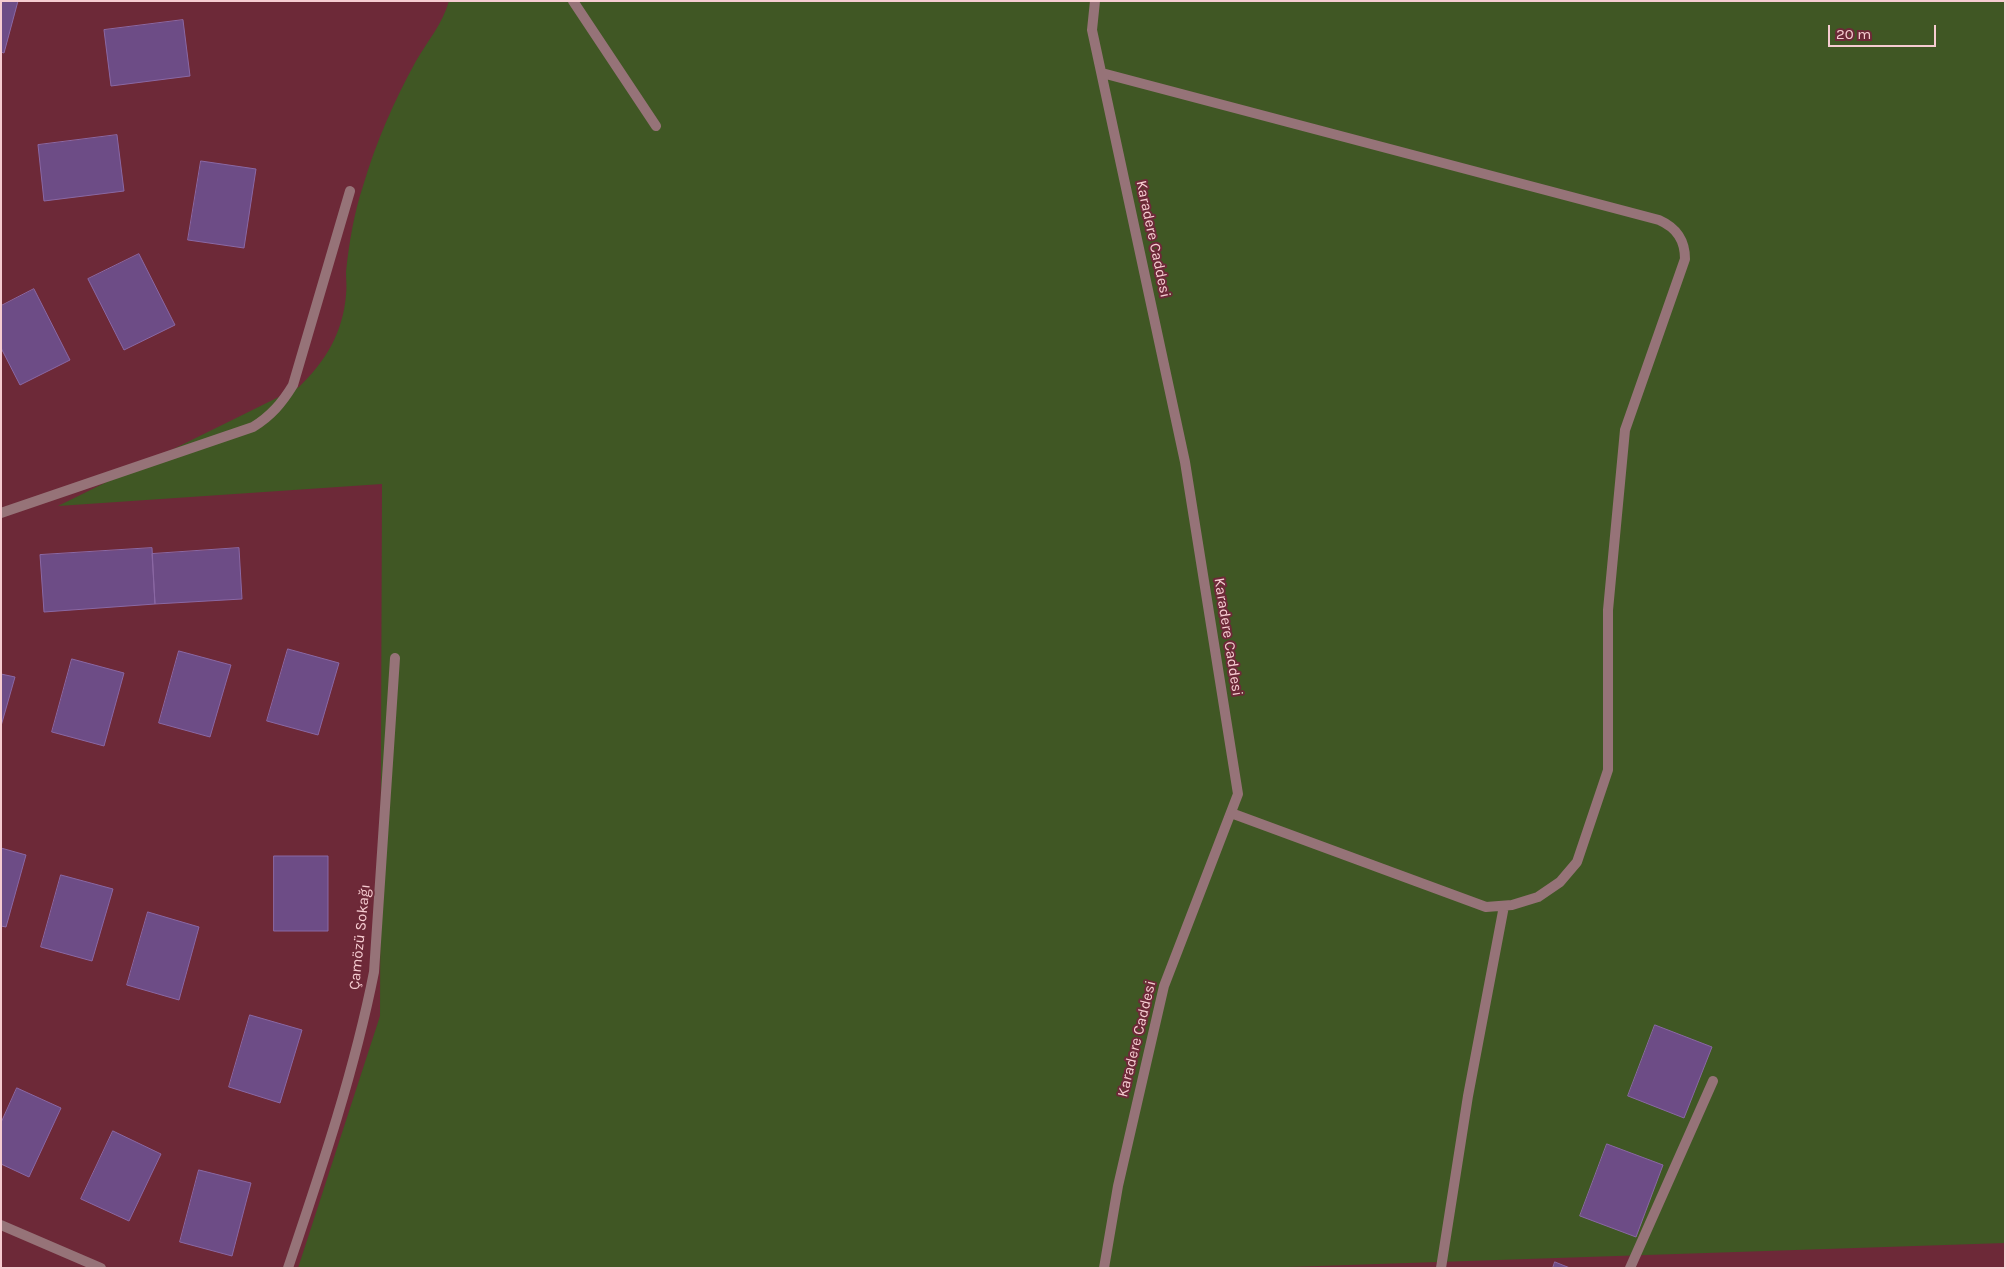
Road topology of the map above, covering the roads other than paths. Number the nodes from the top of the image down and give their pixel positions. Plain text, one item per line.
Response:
1 (573, 1) edge
2 (1095, 1) edge
3 (1102, 73) junction
4 (656, 126) dead end
5 (350, 192) dead end
6 (1, 513) edge
7 (395, 658) dead end
8 (1231, 813) junction
9 (1504, 906) junction
10 (1713, 1081) dead end
11 (1, 1224) edge
12 (101, 1268) edge
13 (288, 1268) edge
14 (1104, 1268) edge
15 (1441, 1268) edge
16 (1630, 1268) edge

1 - 4 street
2 - 3 street, Karadere Caddesi
3 - 8 street, Karadere Caddesi
3 - 9 street
5 - 6 street
7 - 13 street, Çamözü Sokağı
8 - 9 street
8 - 14 street, Karadere Caddesi
9 - 15 street
10 - 16 street
11 - 12 street

